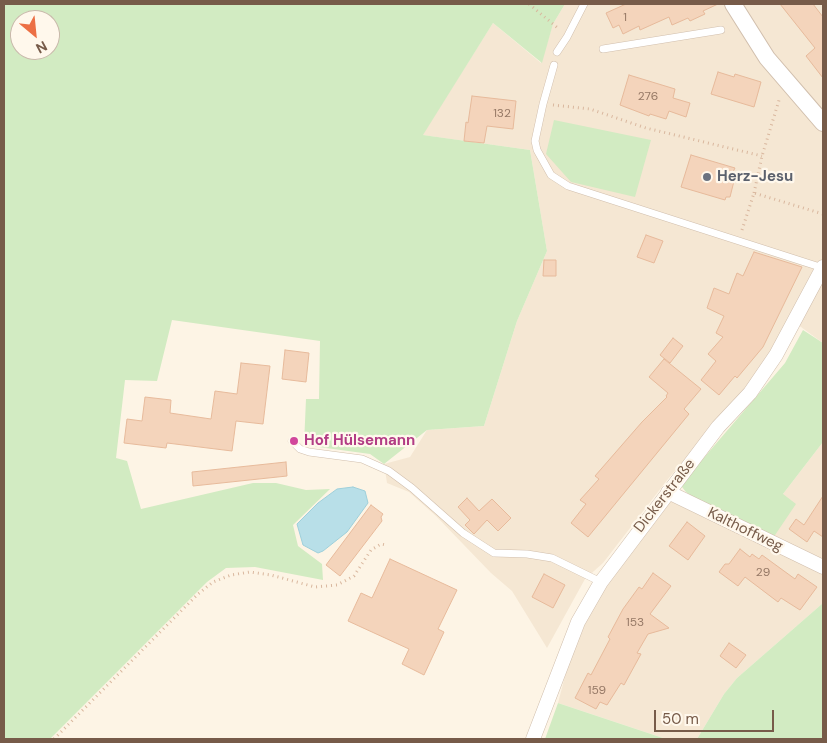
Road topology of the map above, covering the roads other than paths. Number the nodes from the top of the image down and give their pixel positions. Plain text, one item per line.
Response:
1 (584, 4) edge
2 (734, 4) edge
3 (721, 30) dead end
4 (603, 49) dead end
5 (557, 52) dead end
6 (554, 65) dead end
7 (789, 82) junction
8 (823, 108) edge
9 (823, 122) edge
10 (823, 267) edge
11 (292, 441) dead end
12 (668, 492) junction
13 (823, 567) edge
14 (601, 582) junction
15 (533, 739) edge

1 - 5 lane
2 - 7 street
3 - 4 lane
6 - 10 lane
7 - 8 street
7 - 9 street
10 - 12 street, Dickerstraße
11 - 14 lane
12 - 13 street, Kalthoffweg
12 - 14 street, Dickerstraße
14 - 15 street, Dickerstraße

